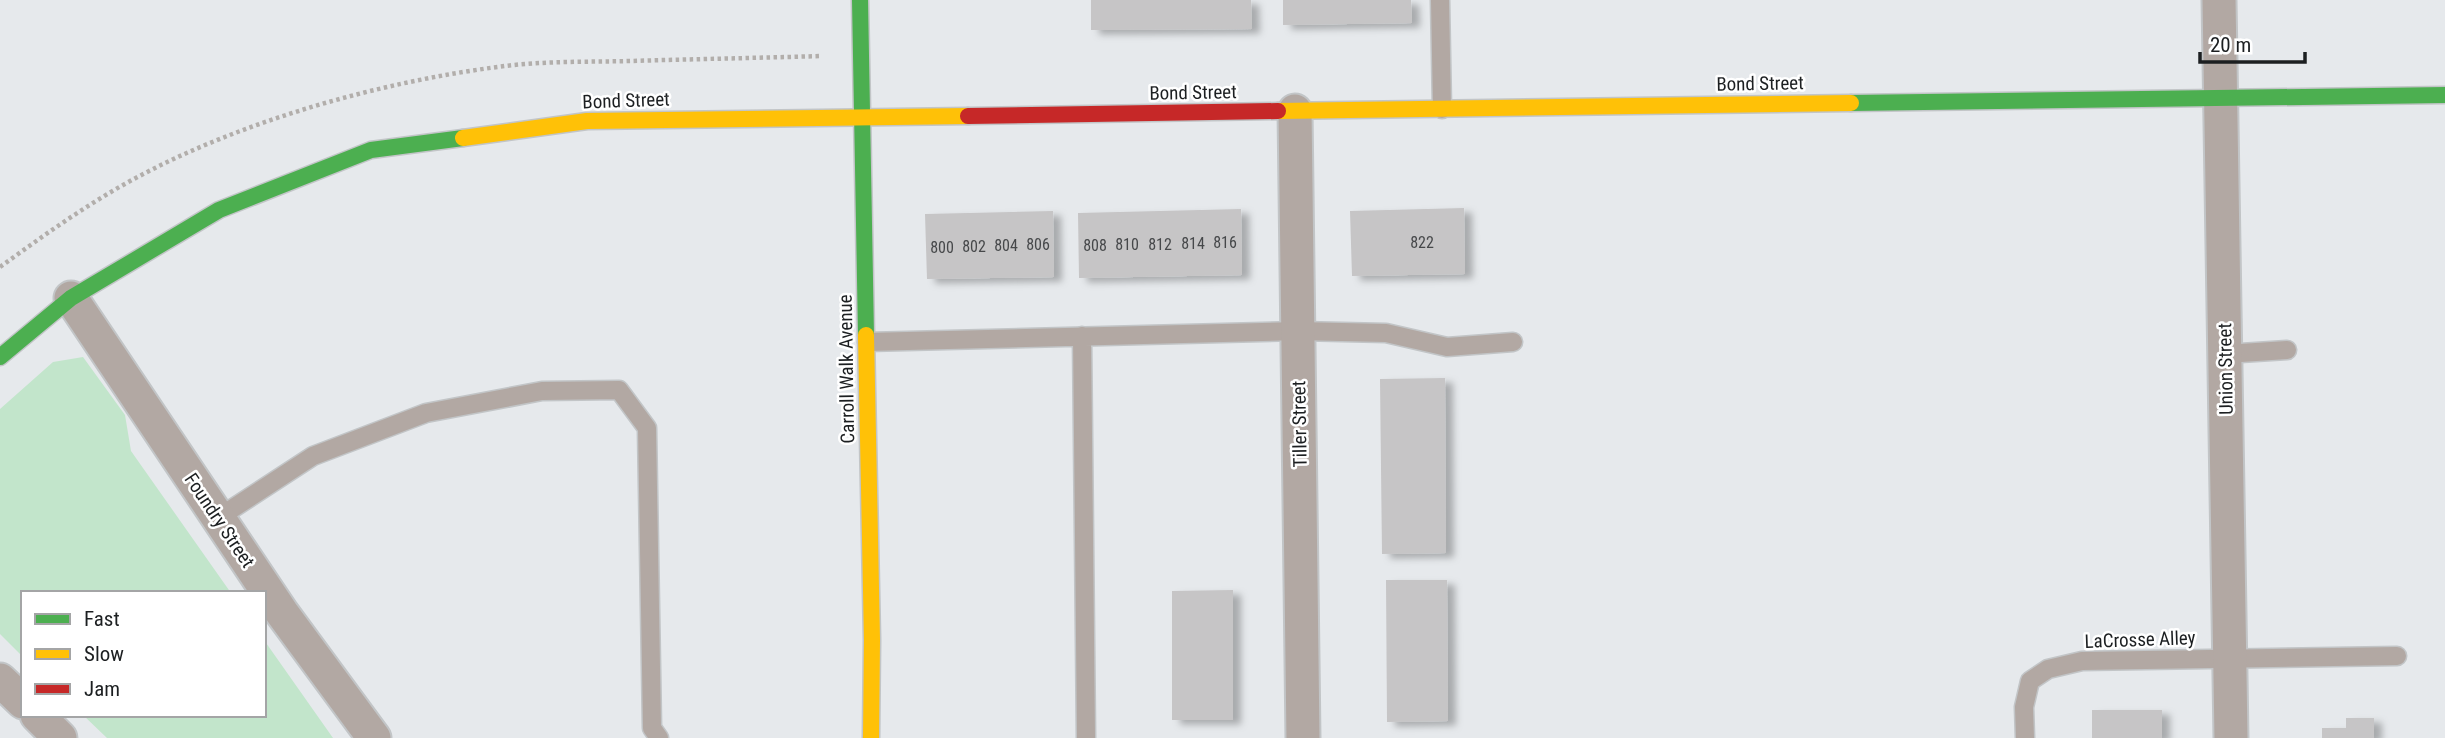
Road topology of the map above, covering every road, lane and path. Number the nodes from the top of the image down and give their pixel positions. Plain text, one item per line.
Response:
1 (860, 0) edge
2 (1440, 0) edge
3 (2219, 0) edge
4 (2445, 94) edge
5 (2221, 97) junction
6 (1442, 109) junction
7 (1295, 111) junction
8 (863, 117) junction
9 (71, 298) junction
10 (1298, 331) junction
11 (1082, 336) junction
12 (867, 342) junction
13 (1513, 342) dead end
14 (2287, 350) dead end
15 (2225, 354) junction
16 (0, 357) edge
17 (218, 518) junction
18 (2397, 656) dead end
19 (2230, 658) junction
20 (39, 717) edge
21 (60, 738) edge
22 (374, 738) edge
23 (659, 738) edge
24 (871, 738) edge
25 (1086, 738) edge
26 (1303, 738) edge
27 (2025, 738) edge
28 (2231, 738) edge

1 - 8 street, Carroll Walk Avenue
2 - 6 lane
3 - 5 street, Union Street
4 - 5 street, Bond Street
5 - 6 street, Bond Street
5 - 15 street, Union Street
6 - 7 street, Bond Street
7 - 8 street, Bond Street
7 - 10 street, Tiller Street
8 - 9 street, Bond Street
8 - 12 street, Carroll Walk Avenue
9 - 16 street, Bond Street
9 - 17 street, Foundry Street
10 - 11 lane
10 - 13 lane
10 - 26 street, Tiller Street
11 - 12 lane
11 - 25 lane
12 - 24 street, Carroll Walk Avenue
14 - 15 lane
15 - 19 street, Union Street
17 - 22 street, Foundry Street
17 - 23 lane
18 - 19 lane
19 - 27 lane, LaCrosse Alley
19 - 28 street, Union Street
20 - 21 street

